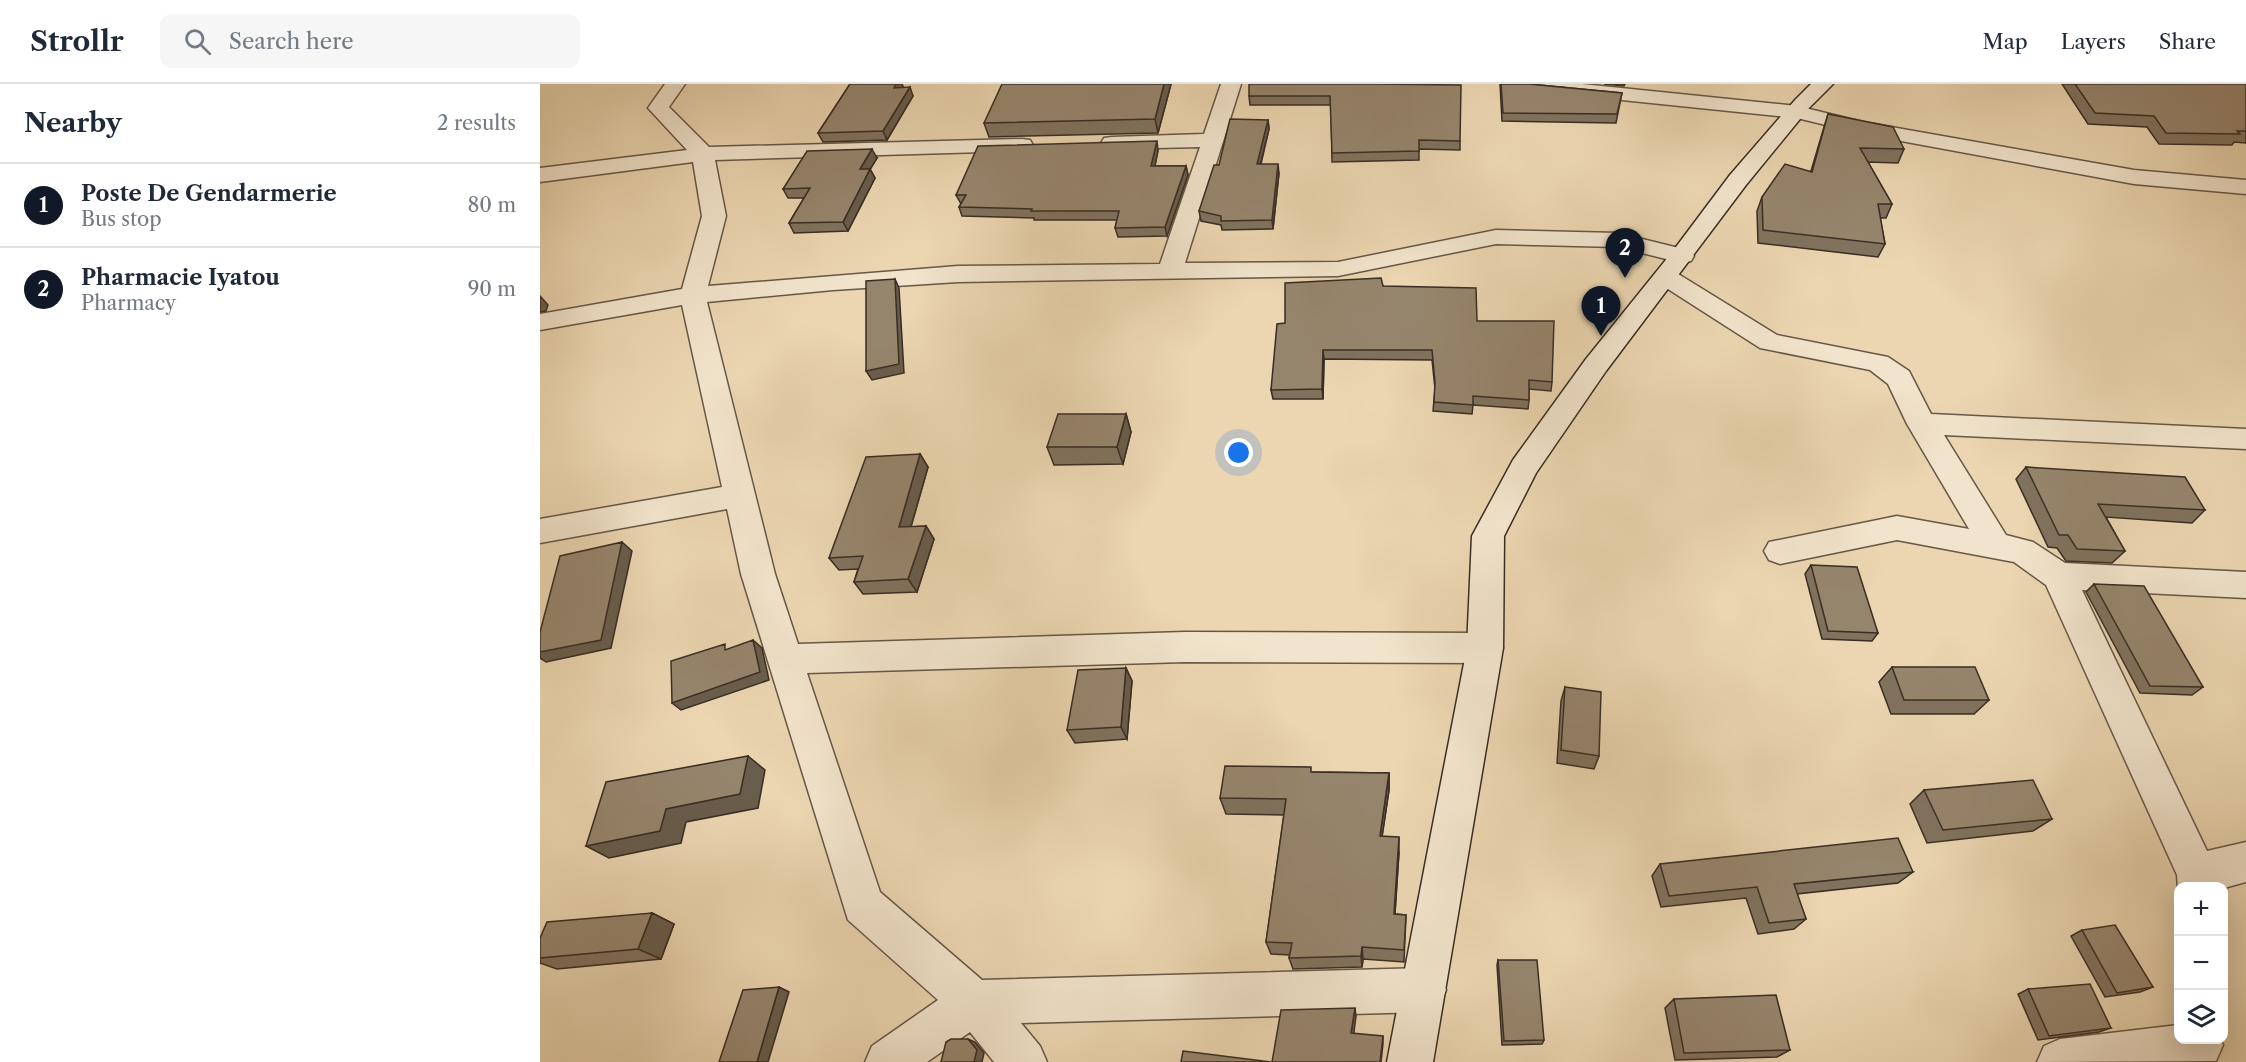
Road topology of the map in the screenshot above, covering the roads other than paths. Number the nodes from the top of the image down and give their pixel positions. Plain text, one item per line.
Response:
1 (675, 84) edge
2 (1231, 84) edge
3 (1523, 84) edge
4 (1591, 87) edge
5 (1803, 98) edge
6 (1212, 140) junction
7 (1094, 143) edge
8 (1047, 145) edge
9 (703, 154) junction
10 (540, 175) edge
11 (2246, 187) edge
12 (1674, 266) junction
13 (1170, 271) junction
14 (693, 295) junction
15 (540, 322) edge
16 (1922, 424) junction
17 (2246, 439) edge
18 (740, 495) junction
19 (540, 531) edge
20 (1996, 546) junction
21 (1780, 552) dead end
22 (2059, 576) junction
23 (2246, 585) edge
24 (1485, 648) junction
25 (784, 659) junction
26 (2246, 862) edge
27 (2197, 880) edge
28 (1424, 990) junction
29 (974, 1002) junction
30 (2203, 1049) edge
31 (888, 1062) edge
32 (1024, 1062) edge
33 (1410, 1062) edge
34 (2060, 1062) edge

1 - 9 street
2 - 6 street
3 - 4 street
4 - 5 street
5 - 11 street
5 - 12 street
6 - 7 street
6 - 13 street
8 - 9 street
9 - 10 street
9 - 14 street
12 - 13 street
12 - 16 street
12 - 24 street
13 - 14 street
14 - 15 street
14 - 18 street
16 - 17 street
16 - 20 street
18 - 19 street
18 - 25 street
20 - 21 street
20 - 22 street
22 - 23 street
22 - 27 street
24 - 25 street
24 - 28 street
25 - 29 street
26 - 27 street
28 - 29 street
28 - 33 street
29 - 31 street
29 - 32 street
30 - 34 street

